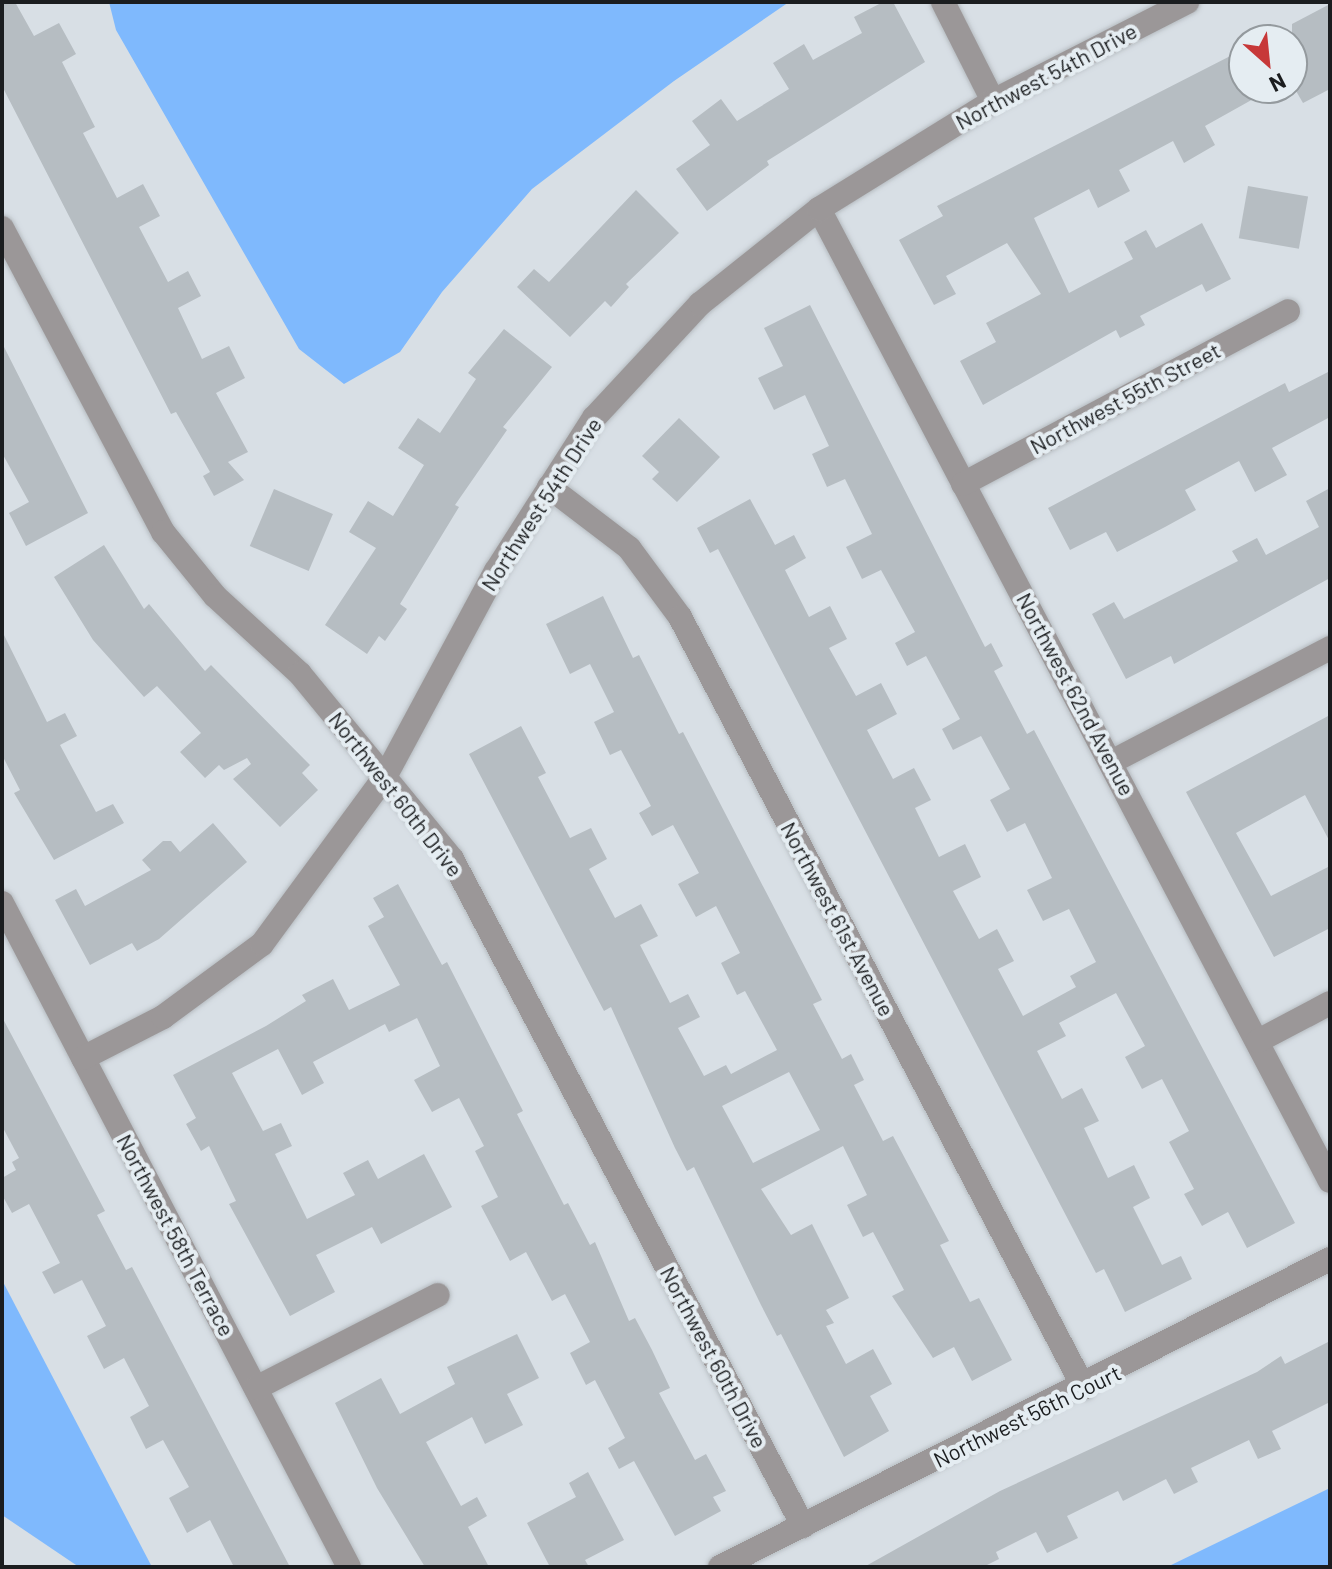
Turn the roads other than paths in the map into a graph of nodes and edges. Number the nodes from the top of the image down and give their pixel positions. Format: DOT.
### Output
graph roads {
  1 [pos="943,2"];
  2 [pos="1183,3"];
  3 [pos="993,101"];
  4 [pos="819,209"];
  5 [pos="2,228"];
  6 [pos="1288,311"];
  7 [pos="963,484"];
  8 [pos="549,487"];
  9 [pos="1330,648"];
  10 [pos="1113,761"];
  11 [pos="386,775"];
  12 [pos="2,903"];
  13 [pos="1330,1003"];
  14 [pos="1258,1041"];
  15 [pos="83,1058"];
  16 [pos="1330,1181"];
  17 [pos="1330,1259"];
  18 [pos="438,1295"];
  19 [pos="256,1388"];
  20 [pos="1084,1388"];
  21 [pos="803,1526"];
  22 [pos="349,1567"];
  23 [pos="720,1567"];
  1 -- 3 [label="street"];
  2 -- 3 [label="street, Northwest 54th Drive"];
  3 -- 4 [label="street, Northwest 54th Drive"];
  4 -- 7 [label="street, Northwest 62nd Avenue"];
  4 -- 8 [label="street, Northwest 54th Drive"];
  5 -- 11 [label="street, Northwest 60th Drive"];
  6 -- 7 [label="street, Northwest 55th Street"];
  7 -- 10 [label="street, Northwest 62nd Avenue"];
  8 -- 11 [label="street, Northwest 54th Drive"];
  8 -- 20 [label="street, Northwest 61st Avenue"];
  9 -- 10 [label="street"];
  10 -- 14 [label="street, Northwest 62nd Avenue"];
  11 -- 15 [label="street, Northwest 54th Drive"];
  11 -- 21 [label="street, Northwest 60th Drive"];
  12 -- 15 [label="street, Northwest 58th Terrace"];
  13 -- 14 [label="street"];
  14 -- 16 [label="street, Northwest 62nd Avenue"];
  15 -- 19 [label="street, Northwest 58th Terrace"];
  17 -- 20 [label="street, Northwest 56th Court"];
  18 -- 19 [label="street"];
  19 -- 22 [label="street, Northwest 58th Terrace"];
  20 -- 21 [label="street, Northwest 56th Court"];
  21 -- 23 [label="street, Northwest 56th Court"];
}
